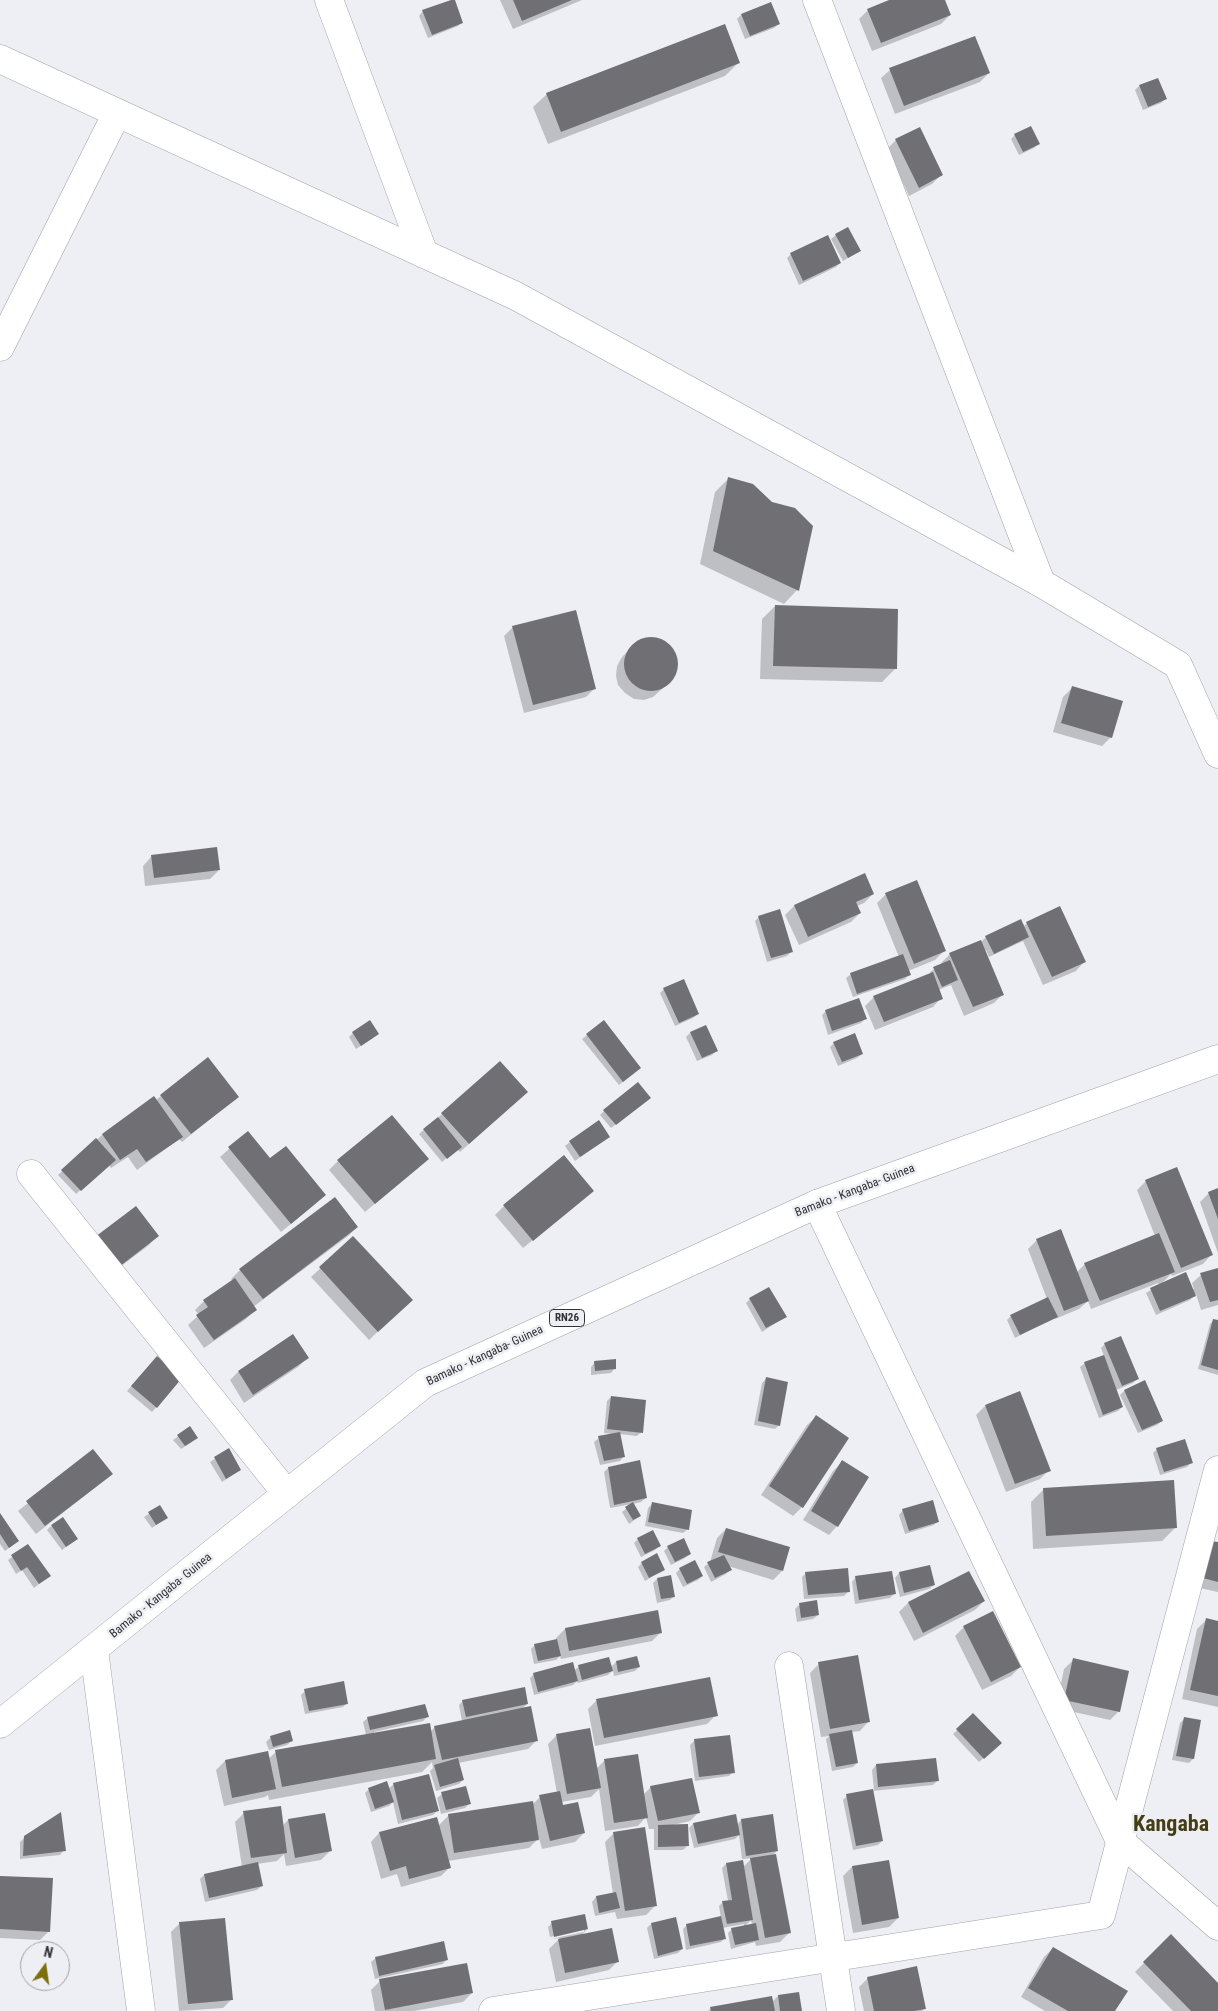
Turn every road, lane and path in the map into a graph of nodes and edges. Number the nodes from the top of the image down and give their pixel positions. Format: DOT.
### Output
graph roads {
  1 [pos="329,0"];
  2 [pos="817,0"];
  3 [pos="0,59"];
  4 [pos="117,113"];
  5 [pos="424,254"];
  6 [pos="0,347"];
  7 [pos="1041,583"];
  8 [pos="1218,754"];
  9 [pos="1218,1059"];
  10 [pos="31,1174"];
  11 [pos="817,1204"];
  12 [pos="1218,1470"];
  13 [pos="287,1494"];
  14 [pos="94,1650"];
  15 [pos="789,1666"];
  16 [pos="0,1724"];
  17 [pos="1120,1840"];
  18 [pos="1218,1926"];
  19 [pos="832,1957"];
  20 [pos="141,2011"];
  21 [pos="493,2011"];
  22 [pos="841,2011"];
  1 -- 5 [label="street"];
  2 -- 7 [label="street"];
  3 -- 4 [label="street"];
  4 -- 5 [label="street"];
  4 -- 6 [label="street"];
  5 -- 7 [label="street"];
  7 -- 8 [label="street"];
  9 -- 11 [label="street, Bamako - Kangaba- Guinea / RN26"];
  10 -- 13 [label="street"];
  11 -- 13 [label="street, Bamako - Kangaba- Guinea / RN26"];
  11 -- 17 [label="street"];
  12 -- 17 [label="street"];
  13 -- 14 [label="street, Bamako - Kangaba- Guinea / RN26"];
  14 -- 16 [label="street, Bamako - Kangaba- Guinea / RN26"];
  14 -- 20 [label="street"];
  15 -- 19 [label="street"];
  17 -- 18 [label="street"];
  17 -- 19 [label="street"];
  19 -- 21 [label="street"];
  19 -- 22 [label="street"];
}
